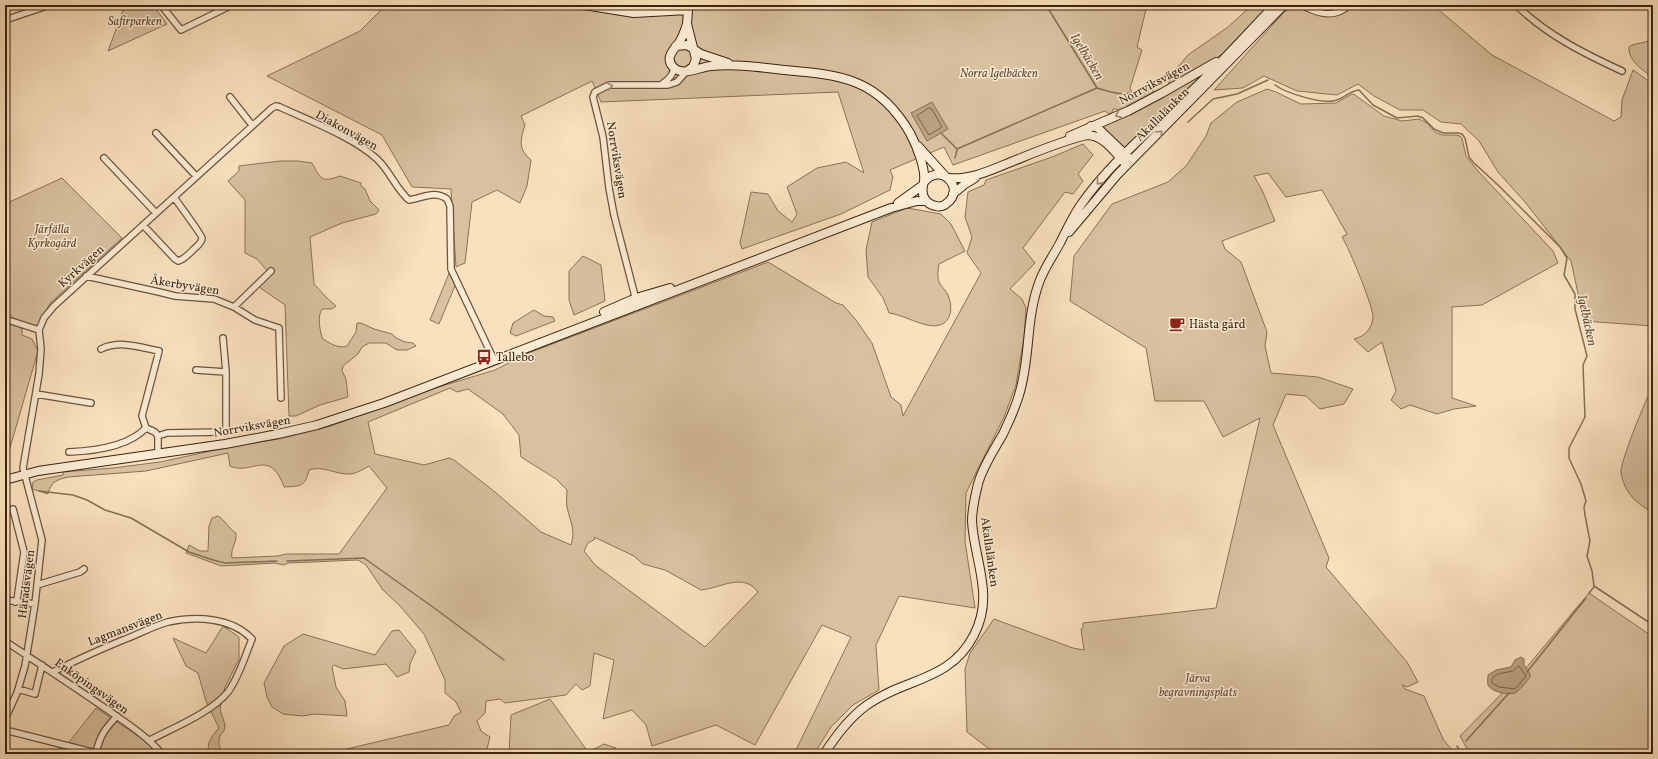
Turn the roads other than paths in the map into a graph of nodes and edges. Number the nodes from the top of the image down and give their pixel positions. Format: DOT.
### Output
graph roads {
  1 [pos="50,5"];
  2 [pos="161,5"];
  3 [pos="232,5"];
  4 [pos="584,5"];
  5 [pos="1275,5"];
  6 [pos="1284,5"];
  7 [pos="1302,5"];
  8 [pos="1350,5"];
  9 [pos="1516,5"];
  10 [pos="43,6"];
  11 [pos="5,20"];
  12 [pos="687,24"];
  13 [pos="675,47"];
  14 [pos="694,50"];
  15 [pos="1226,57"];
  16 [pos="733,64"];
  17 [pos="674,68"];
  18 [pos="686,72"];
  19 [pos="1622,72"];
  20 [pos="661,84"];
  21 [pos="230,97"];
  22 [pos="252,125"];
  23 [pos="1091,126"];
  24 [pos="156,133"];
  25 [pos="915,142"];
  26 [pos="1053,145"];
  27 [pos="104,158"];
  28 [pos="1127,160"];
  29 [pos="981,174"];
  30 [pos="196,176"];
  31 [pos="947,177"];
  32 [pos="923,183"];
  33 [pos="953,194"];
  34 [pos="174,197"];
  35 [pos="926,201"];
  36 [pos="891,208"];
  37 [pos="156,213"];
  38 [pos="143,225"];
  39 [pos="730,270"];
  40 [pos="271,271"];
  41 [pos="86,276"];
  42 [pos="681,289"];
  43 [pos="636,301"];
  44 [pos="234,306"];
  45 [pos="602,318"];
  46 [pos="11,321"];
  47 [pos="40,330"];
  48 [pos="224,338"];
  49 [pos="545,340"];
  50 [pos="101,349"];
  51 [pos="494,360"];
  52 [pos="196,370"];
  53 [pos="226,372"];
  54 [pos="36,394"];
  55 [pos="281,398"];
  56 [pos="91,402"];
  57 [pos="146,428"];
  58 [pos="158,436"];
  59 [pos="70,452"];
  60 [pos="158,453"];
  61 [pos="24,474"];
  62 [pos="5,480"];
  63 [pos="13,509"];
  64 [pos="84,569"];
  65 [pos="37,585"];
  66 [pos="5,600"];
  67 [pos="15,602"];
  68 [pos="35,604"];
  69 [pos="5,641"];
  70 [pos="27,656"];
  71 [pos="42,665"];
  72 [pos="53,672"];
  73 [pos="18,689"];
  74 [pos="117,716"];
  75 [pos="5,719"];
  76 [pos="5,730"];
  77 [pos="150,740"];
  78 [pos="98,753"];
  79 [pos="162,754"];
  80 [pos="824,754"];
  1 -- 10 [label="street"];
  2 -- 3 [label="street"];
  4 -- 12 [label="street, Norrviksvägen"];
  5 -- 15 [label="street, Akallalänken"];
  28 -- 6 [label="street, Akallalänken, one-way"];
  7 -- 8 [label="street"];
  9 -- 19 [label="street"];
  10 -- 11 [label="street"];
  12 -- 13 [label="street, Norrviksvägen"];
  12 -- 14 [label="street, Norrviksvägen"];
  13 -- 14 [label="street, Norrviksvägen"];
  13 -- 17 [label="street, Norrviksvägen"];
  14 -- 16 [label="street, Norrviksvägen"];
  14 -- 18 [label="street, Norrviksvägen"];
  15 -- 23 [label="street, Norrviksvägen, one-way"];
  15 -- 28 [label="street, Akallalänken"];
  16 -- 18 [label="street, Norrviksvägen"];
  16 -- 25 [label="street, Norrviksvägen"];
  17 -- 18 [label="street"];
  17 -- 20 [label="street"];
  18 -- 20 [label="street, Norrviksvägen"];
  43 -- 20 [label="street, Norrviksvägen, one-way"];
  21 -- 22 [label="street"];
  22 -- 30 [label="street, Kyrkvägen"];
  22 -- 51 [label="street, Diakonvägen"];
  23 -- 26 [label="street, Norrviksvägen"];
  23 -- 28 [label="street"];
  24 -- 30 [label="street"];
  25 -- 31 [label="street, Norrviksvägen"];
  25 -- 32 [label="street, Norrviksvägen"];
  26 -- 28 [label="street, Norrviksvägen"];
  26 -- 29 [label="street, Norrviksvägen"];
  27 -- 37 [label="street"];
  28 -- 80 [label="street, Akallalänken"];
  29 -- 31 [label="street, Norrviksvägen"];
  29 -- 33 [label="street, Norrviksvägen"];
  30 -- 34 [label="street, Kyrkvägen"];
  31 -- 32 [label="street"];
  31 -- 33 [label="street"];
  32 -- 35 [label="street"];
  32 -- 36 [label="street, Norrviksvägen"];
  33 -- 35 [label="street"];
  34 -- 37 [label="street, Kyrkvägen"];
  34 -- 38 [label="street"];
  35 -- 36 [label="street, Norrviksvägen"];
  36 -- 39 [label="street, Norrviksvägen"];
  37 -- 38 [label="street, Kyrkvägen"];
  38 -- 41 [label="street, Kyrkvägen"];
  39 -- 42 [label="street, Norrviksvägen"];
  39 -- 43 [label="street, Norrviksvägen"];
  40 -- 44 [label="street"];
  41 -- 44 [label="street, Åkerbyvägen"];
  41 -- 47 [label="street, Kyrkvägen"];
  42 -- 43 [label="street, Norrviksvägen"];
  42 -- 45 [label="street, Norrviksvägen"];
  43 -- 45 [label="street, Norrviksvägen"];
  43 -- 49 [label="street, Norrviksvägen"];
  44 -- 55 [label="street, Åkerbyvägen"];
  45 -- 49 [label="street, Norrviksvägen"];
  46 -- 47 [label="street"];
  47 -- 54 [label="street, Kyrkvägen"];
  48 -- 53 [label="street"];
  49 -- 51 [label="street, Norrviksvägen"];
  50 -- 57 [label="street"];
  51 -- 60 [label="street, Norrviksvägen"];
  52 -- 53 [label="street"];
  53 -- 58 [label="street"];
  54 -- 56 [label="street"];
  54 -- 61 [label="street, Kyrkvägen"];
  57 -- 58 [label="street"];
  57 -- 59 [label="street"];
  58 -- 60 [label="street"];
  60 -- 61 [label="street, Norrviksvägen"];
  61 -- 62 [label="street, Norrviksvägen"];
  61 -- 65 [label="street, Häradsvägen"];
  63 -- 67 [label="street"];
  64 -- 65 [label="street"];
  65 -- 68 [label="street, Häradsvägen"];
  66 -- 67 [label="street"];
  67 -- 68 [label="street"];
  68 -- 70 [label="street, Häradsvägen"];
  69 -- 70 [label="street, Enköpingsvägen"];
  70 -- 71 [label="street, Enköpingsvägen"];
  70 -- 73 [label="street, Häradsvägen"];
  71 -- 72 [label="street, Enköpingsvägen"];
  71 -- 73 [label="street"];
  72 -- 74 [label="street, Enköpingsvägen"];
  72 -- 77 [label="street, Lagmansvägen"];
  73 -- 75 [label="street, Häradsvägen"];
  74 -- 77 [label="street, Enköpingsvägen"];
  74 -- 78 [label="street"];
  76 -- 78 [label="street"];
  77 -- 79 [label="street, Enköpingsvägen"];
}
